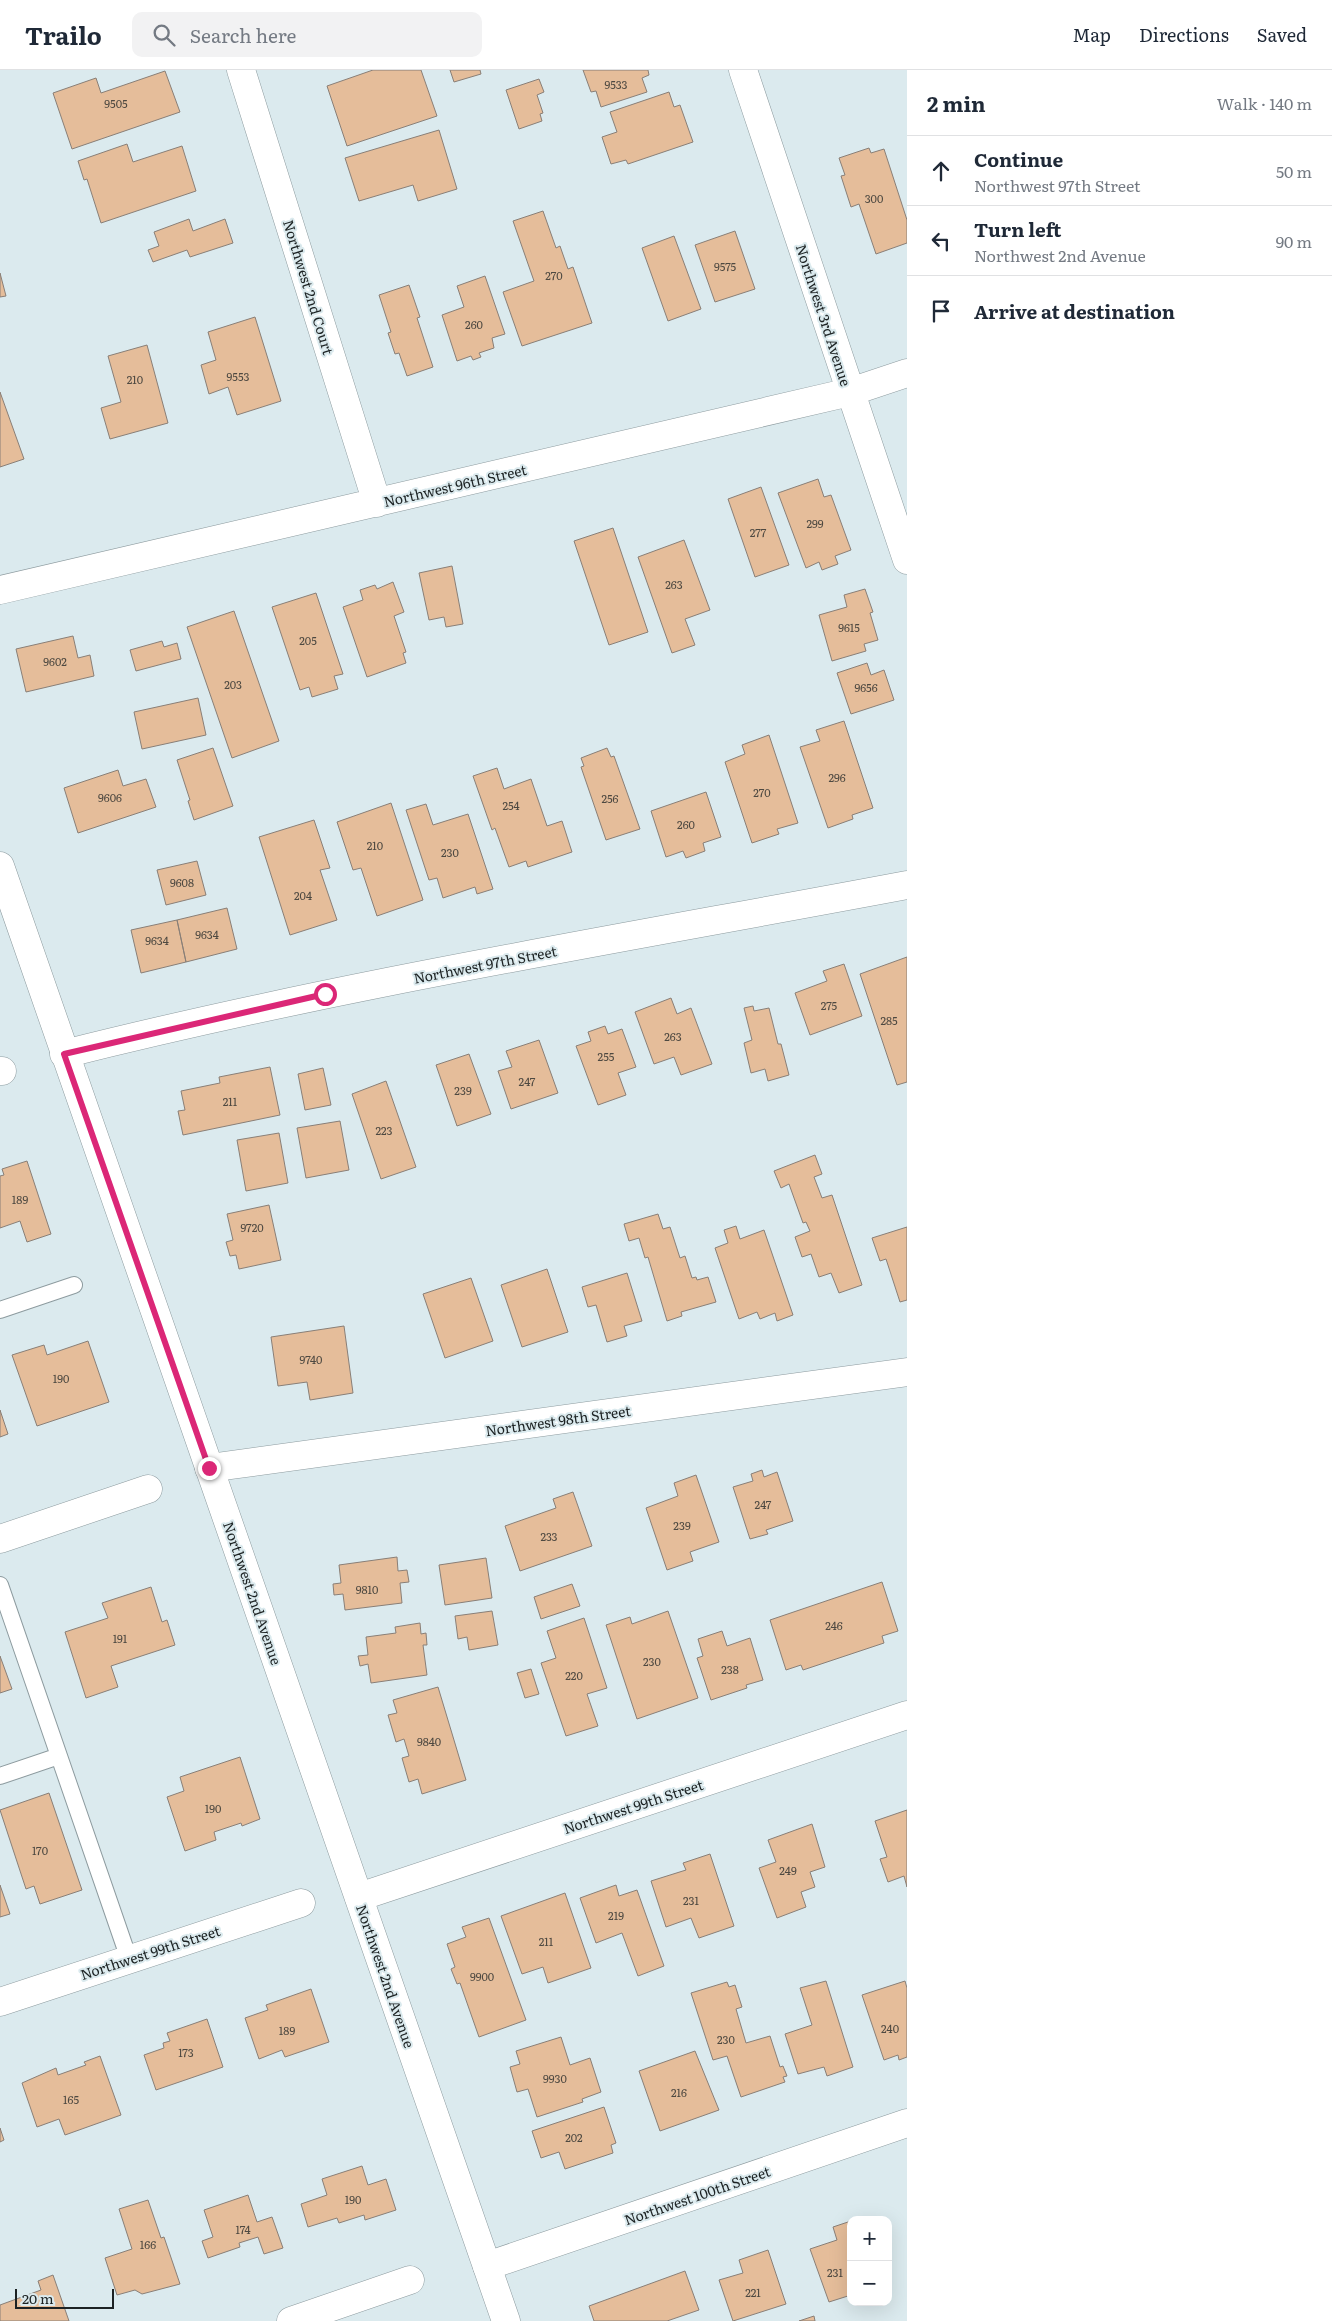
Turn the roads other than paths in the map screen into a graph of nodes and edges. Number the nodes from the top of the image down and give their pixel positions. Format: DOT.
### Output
graph roads {
  1 [pos="241,70"];
  2 [pos="743,70"];
  3 [pos="907,373"];
  4 [pos="850,392"];
  5 [pos="377,503"];
  6 [pos="907,560"];
  7 [pos="0,590"];
  8 [pos="0,866"];
  9 [pos="907,885"];
  10 [pos="64,1054"];
  11 [pos="74,1285"];
  12 [pos="0,1310"];
  13 [pos="907,1372"];
  14 [pos="209,1468"];
  15 [pos="148,1489"];
  16 [pos="0,1539"];
  17 [pos="0,1585"];
  18 [pos="907,1715"];
  19 [pos="58,1756"];
  20 [pos="0,1776"];
  21 [pos="358,1897"];
  22 [pos="301,1903"];
  23 [pos="129,1959"];
  24 [pos="0,2002"];
  25 [pos="907,2124"];
  26 [pos="486,2266"];
  27 [pos="410,2280"];
  28 [pos="291,2321"];
  29 [pos="506,2321"];
  1 -- 5 [label="street, Northwest 2nd Court"];
  2 -- 4 [label="street, Northwest 3rd Avenue"];
  3 -- 4 [label="street, Northwest 96th Street"];
  4 -- 5 [label="street, Northwest 96th Street"];
  4 -- 6 [label="street, Northwest 3rd Avenue"];
  5 -- 7 [label="street, Northwest 96th Street"];
  8 -- 10 [label="street, Northwest 2nd Avenue"];
  9 -- 10 [label="street, Northwest 97th Street"];
  10 -- 14 [label="street, Northwest 2nd Avenue"];
  11 -- 12 [label="lane"];
  13 -- 14 [label="street, Northwest 98th Street"];
  14 -- 21 [label="street, Northwest 2nd Avenue"];
  15 -- 16 [label="street"];
  17 -- 19 [label="lane"];
  18 -- 21 [label="street, Northwest 99th Street"];
  19 -- 20 [label="lane"];
  19 -- 23 [label="lane"];
  21 -- 26 [label="street, Northwest 2nd Avenue"];
  22 -- 23 [label="street, Northwest 99th Street"];
  23 -- 24 [label="street, Northwest 99th Street"];
  25 -- 26 [label="street, Northwest 100th Street"];
  26 -- 29 [label="street, Northwest 2nd Avenue"];
  27 -- 28 [label="street"];
}
